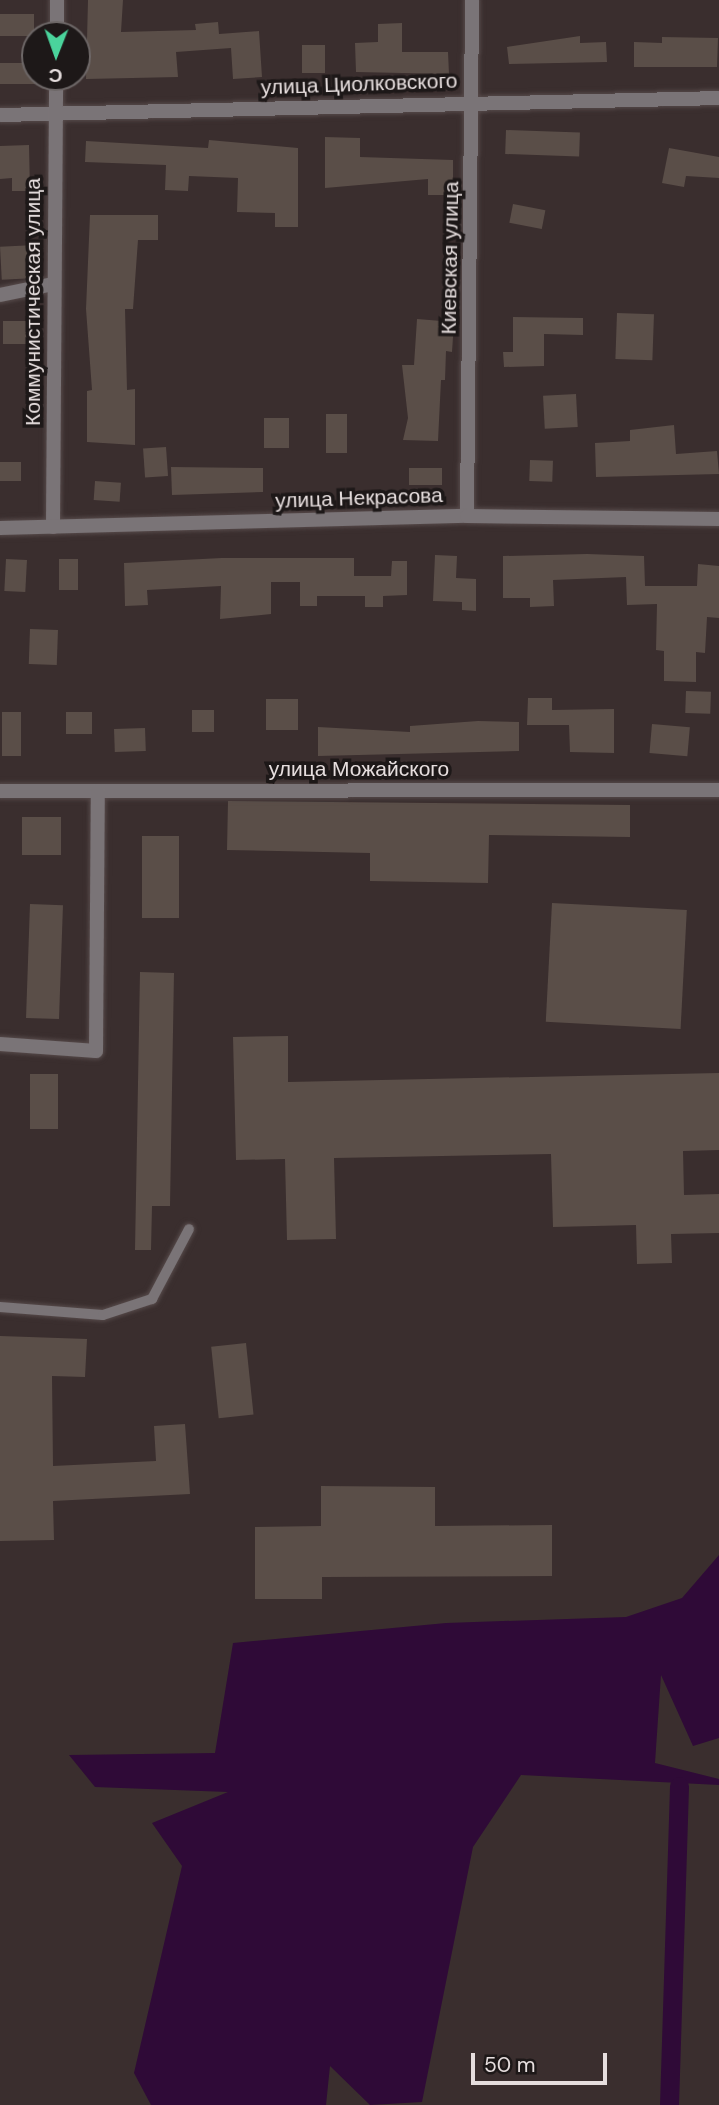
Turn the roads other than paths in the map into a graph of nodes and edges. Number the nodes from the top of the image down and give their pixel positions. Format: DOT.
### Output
graph roads {
  1 [pos="57,0"];
  2 [pos="472,0"];
  3 [pos="57,21"];
  4 [pos="56,91"];
  5 [pos="719,98"];
  6 [pos="474,102"];
  7 [pos="56,113"];
  8 [pos="0,115"];
  9 [pos="53,285"];
  10 [pos="0,295"];
  11 [pos="467,516"];
  12 [pos="719,519"];
  13 [pos="53,527"];
  14 [pos="0,528"];
  15 [pos="98,790"];
  16 [pos="719,790"];
  17 [pos="0,791"];
  18 [pos="0,1044"];
  19 [pos="189,1229"];
  20 [pos="0,1307"];
  1 -- 3 [label="street"];
  2 -- 6 [label="street, Киевская улица"];
  4 -- 7 [label="street, Коммунистическая улица"];
  5 -- 6 [label="street, улица Циолковского"];
  6 -- 7 [label="street, улица Циолковского"];
  6 -- 11 [label="street, Киевская улица"];
  7 -- 8 [label="street, улица Циолковского"];
  7 -- 9 [label="street, Коммунистическая улица"];
  9 -- 10 [label="street"];
  9 -- 13 [label="street, Коммунистическая улица"];
  11 -- 12 [label="street, улица Некрасова"];
  11 -- 13 [label="street, улица Некрасова"];
  13 -- 14 [label="street, улица Некрасова"];
  15 -- 16 [label="street, улица Можайского"];
  15 -- 17 [label="street, улица Можайского"];
  15 -- 18 [label="street"];
  19 -- 20 [label="lane"];
}
